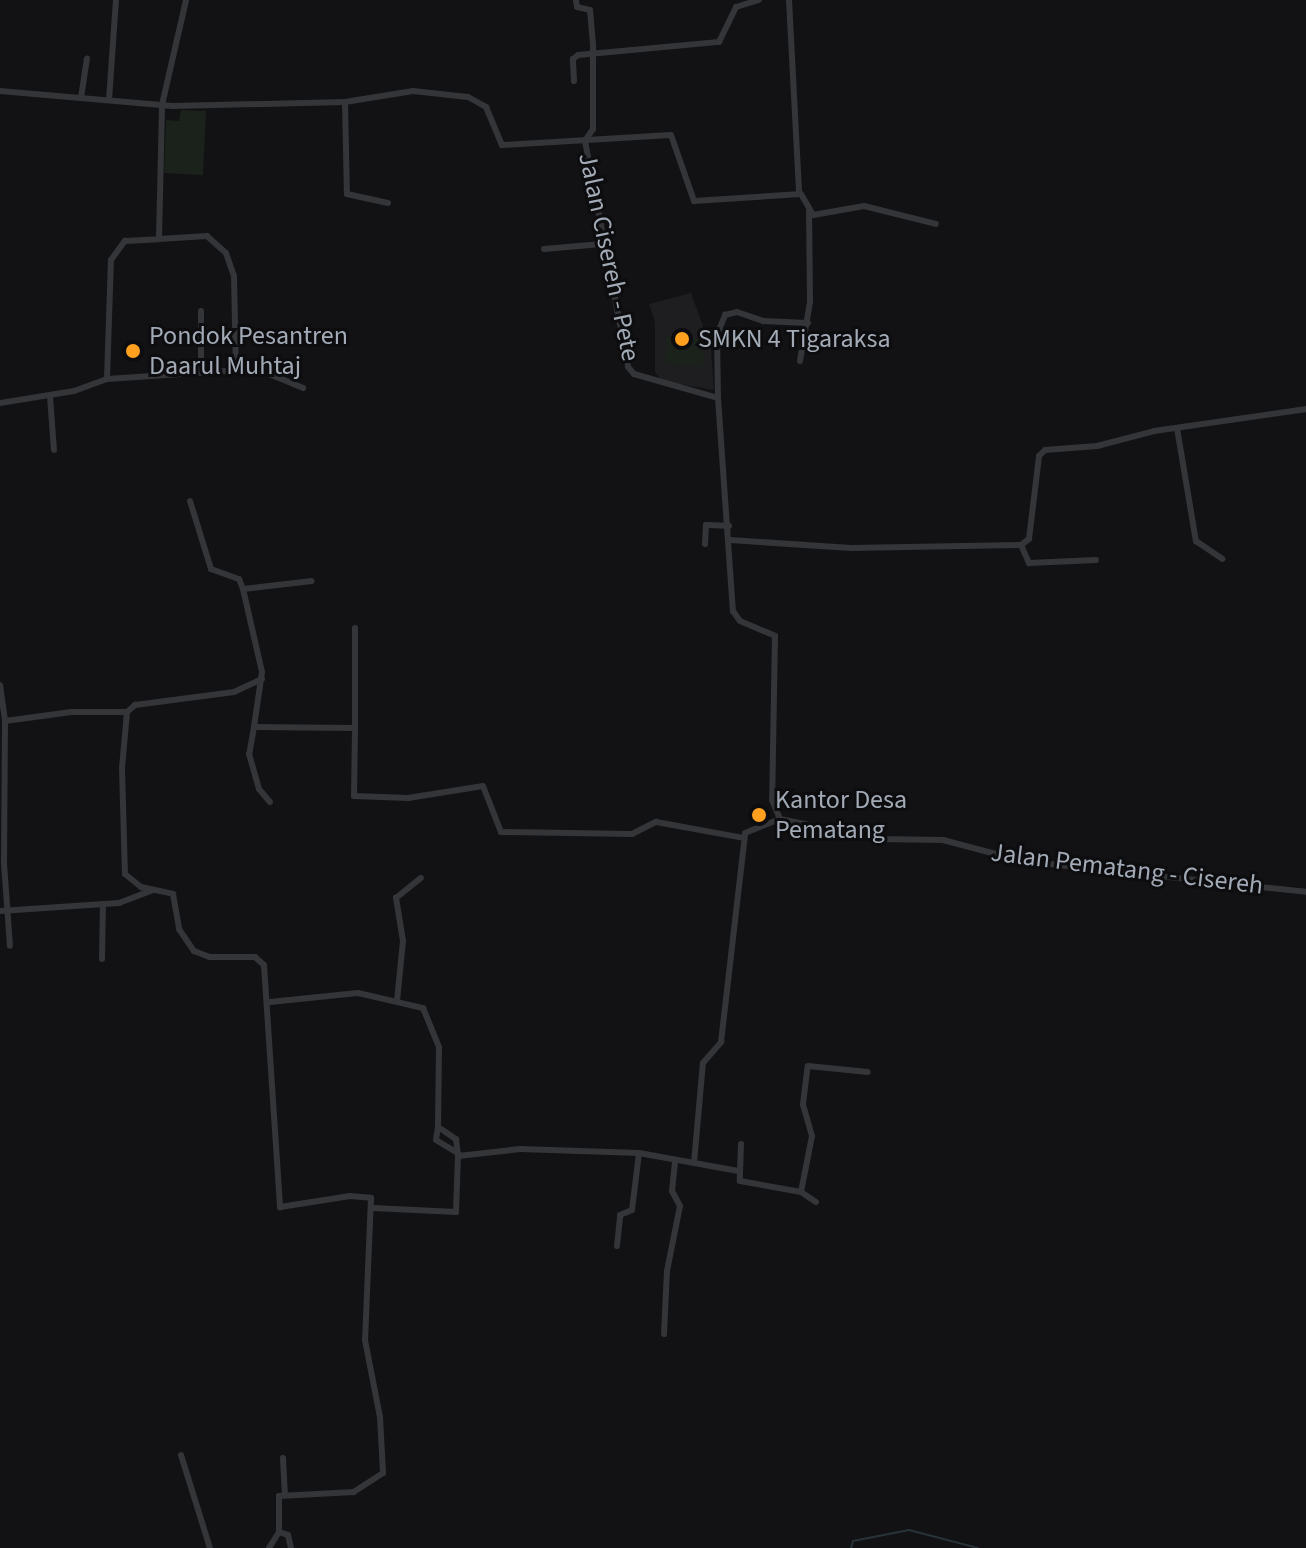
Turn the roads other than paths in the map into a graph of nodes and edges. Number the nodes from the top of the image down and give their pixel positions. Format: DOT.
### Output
graph roads {
  1 [pos="116,0"];
  2 [pos="186,0"];
  3 [pos="576,0"];
  4 [pos="759,0"];
  5 [pos="789,0"];
  6 [pos="594,55"];
  7 [pos="87,58"];
  8 [pos="574,81"];
  9 [pos="0,91"];
  10 [pos="81,98"];
  11 [pos="109,100"];
  12 [pos="345,102"];
  13 [pos="162,105"];
  14 [pos="585,141"];
  15 [pos="799,194"];
  16 [pos="388,203"];
  17 [pos="809,211"];
  18 [pos="936,224"];
  19 [pos="159,239"];
  20 [pos="602,244"];
  21 [pos="544,249"];
  22 [pos="201,311"];
  23 [pos="808,323"];
  24 [pos="800,361"];
  25 [pos="236,368"];
  26 [pos="201,372"];
  27 [pos="107,379"];
  28 [pos="303,388"];
  29 [pos="50,396"];
  30 [pos="718,398"];
  31 [pos="0,403"];
  32 [pos="1306,409"];
  33 [pos="1177,428"];
  34 [pos="54,450"];
  35 [pos="190,501"];
  36 [pos="729,526"];
  37 [pos="730,540"];
  38 [pos="705,544"];
  39 [pos="1021,545"];
  40 [pos="1223,559"];
  41 [pos="1096,560"];
  42 [pos="312,581"];
  43 [pos="243,589"];
  44 [pos="355,628"];
  45 [pos="262,679"];
  46 [pos="0,685"];
  47 [pos="127,712"];
  48 [pos="5,721"];
  49 [pos="254,727"];
  50 [pos="355,728"];
  51 [pos="270,802"];
  52 [pos="780,819"];
  53 [pos="744,838"];
  54 [pos="421,878"];
  55 [pos="153,890"];
  56 [pos="1306,892"];
  57 [pos="103,904"];
  58 [pos="4,910"];
  59 [pos="10,946"];
  60 [pos="102,959"];
  61 [pos="397,1001"];
  62 [pos="270,1002"];
  63 [pos="868,1072"];
  64 [pos="438,1127"];
  65 [pos="741,1144"];
  66 [pos="639,1153"];
  67 [pos="458,1154"];
  68 [pos="675,1160"];
  69 [pos="694,1163"];
  70 [pos="738,1171"];
  71 [pos="801,1192"];
  72 [pos="816,1202"];
  73 [pos="373,1208"];
  74 [pos="617,1246"];
  75 [pos="664,1334"];
  76 [pos="181,1455"];
  77 [pos="283,1458"];
  78 [pos="285,1495"];
  79 [pos="279,1532"];
  80 [pos="210,1548"];
  81 [pos="269,1548"];
  82 [pos="291,1548"];
  1 -- 11 [label="street"];
  2 -- 13 [label="street"];
  3 -- 6 [label="street"];
  4 -- 6 [label="street"];
  5 -- 15 [label="street"];
  6 -- 8 [label="street"];
  6 -- 14 [label="street"];
  7 -- 10 [label="street"];
  9 -- 10 [label="street, Jalan Cisereh - Pete"];
  10 -- 11 [label="street, Jalan Cisereh - Pete"];
  11 -- 13 [label="street, Jalan Cisereh - Pete"];
  12 -- 13 [label="street, Jalan Cisereh - Pete"];
  12 -- 14 [label="street, Jalan Cisereh - Pete"];
  12 -- 16 [label="street"];
  13 -- 19 [label="street"];
  14 -- 15 [label="street"];
  14 -- 20 [label="street, Jalan Cisereh - Pete"];
  15 -- 17 [label="street"];
  17 -- 18 [label="street"];
  17 -- 23 [label="street"];
  19 -- 25 [label="street"];
  19 -- 27 [label="street"];
  20 -- 21 [label="street"];
  20 -- 30 [label="street, Jalan Cisereh - Pete"];
  22 -- 26 [label="street"];
  23 -- 24 [label="street"];
  23 -- 30 [label="street"];
  25 -- 26 [label="street"];
  25 -- 28 [label="street"];
  26 -- 27 [label="street"];
  27 -- 29 [label="street"];
  29 -- 31 [label="street"];
  29 -- 34 [label="street"];
  30 -- 36 [label="street"];
  32 -- 33 [label="street"];
  33 -- 39 [label="street"];
  33 -- 40 [label="street"];
  35 -- 43 [label="street"];
  36 -- 37 [label="street"];
  36 -- 38 [label="street"];
  37 -- 39 [label="street"];
  37 -- 52 [label="street"];
  39 -- 41 [label="street"];
  42 -- 43 [label="street"];
  43 -- 45 [label="street"];
  44 -- 50 [label="street"];
  45 -- 47 [label="street"];
  45 -- 49 [label="street"];
  46 -- 48 [label="street"];
  47 -- 48 [label="street"];
  47 -- 55 [label="street"];
  48 -- 58 [label="street"];
  49 -- 50 [label="street"];
  49 -- 51 [label="street"];
  50 -- 53 [label="street"];
  52 -- 53 [label="street"];
  52 -- 56 [label="street, Jalan Pematang - Cisereh"];
  53 -- 69 [label="street"];
  54 -- 61 [label="street"];
  55 -- 57 [label="street"];
  55 -- 62 [label="street"];
  57 -- 58 [label="street"];
  57 -- 60 [label="street"];
  58 -- 59 [label="street"];
  61 -- 62 [label="street"];
  61 -- 64 [label="street"];
  62 -- 73 [label="street"];
  63 -- 71 [label="street"];
  64 -- 67 [label="street"];
  64 -- 67 [label="street"];
  65 -- 70 [label="street"];
  66 -- 67 [label="street"];
  66 -- 68 [label="street"];
  66 -- 74 [label="street"];
  67 -- 73 [label="street"];
  68 -- 69 [label="street"];
  68 -- 75 [label="street"];
  69 -- 70 [label="street"];
  70 -- 71 [label="street"];
  71 -- 72 [label="street"];
  73 -- 78 [label="street"];
  76 -- 80 [label="street"];
  77 -- 78 [label="street"];
  78 -- 79 [label="street"];
  79 -- 81 [label="street"];
  79 -- 82 [label="street"];
}
